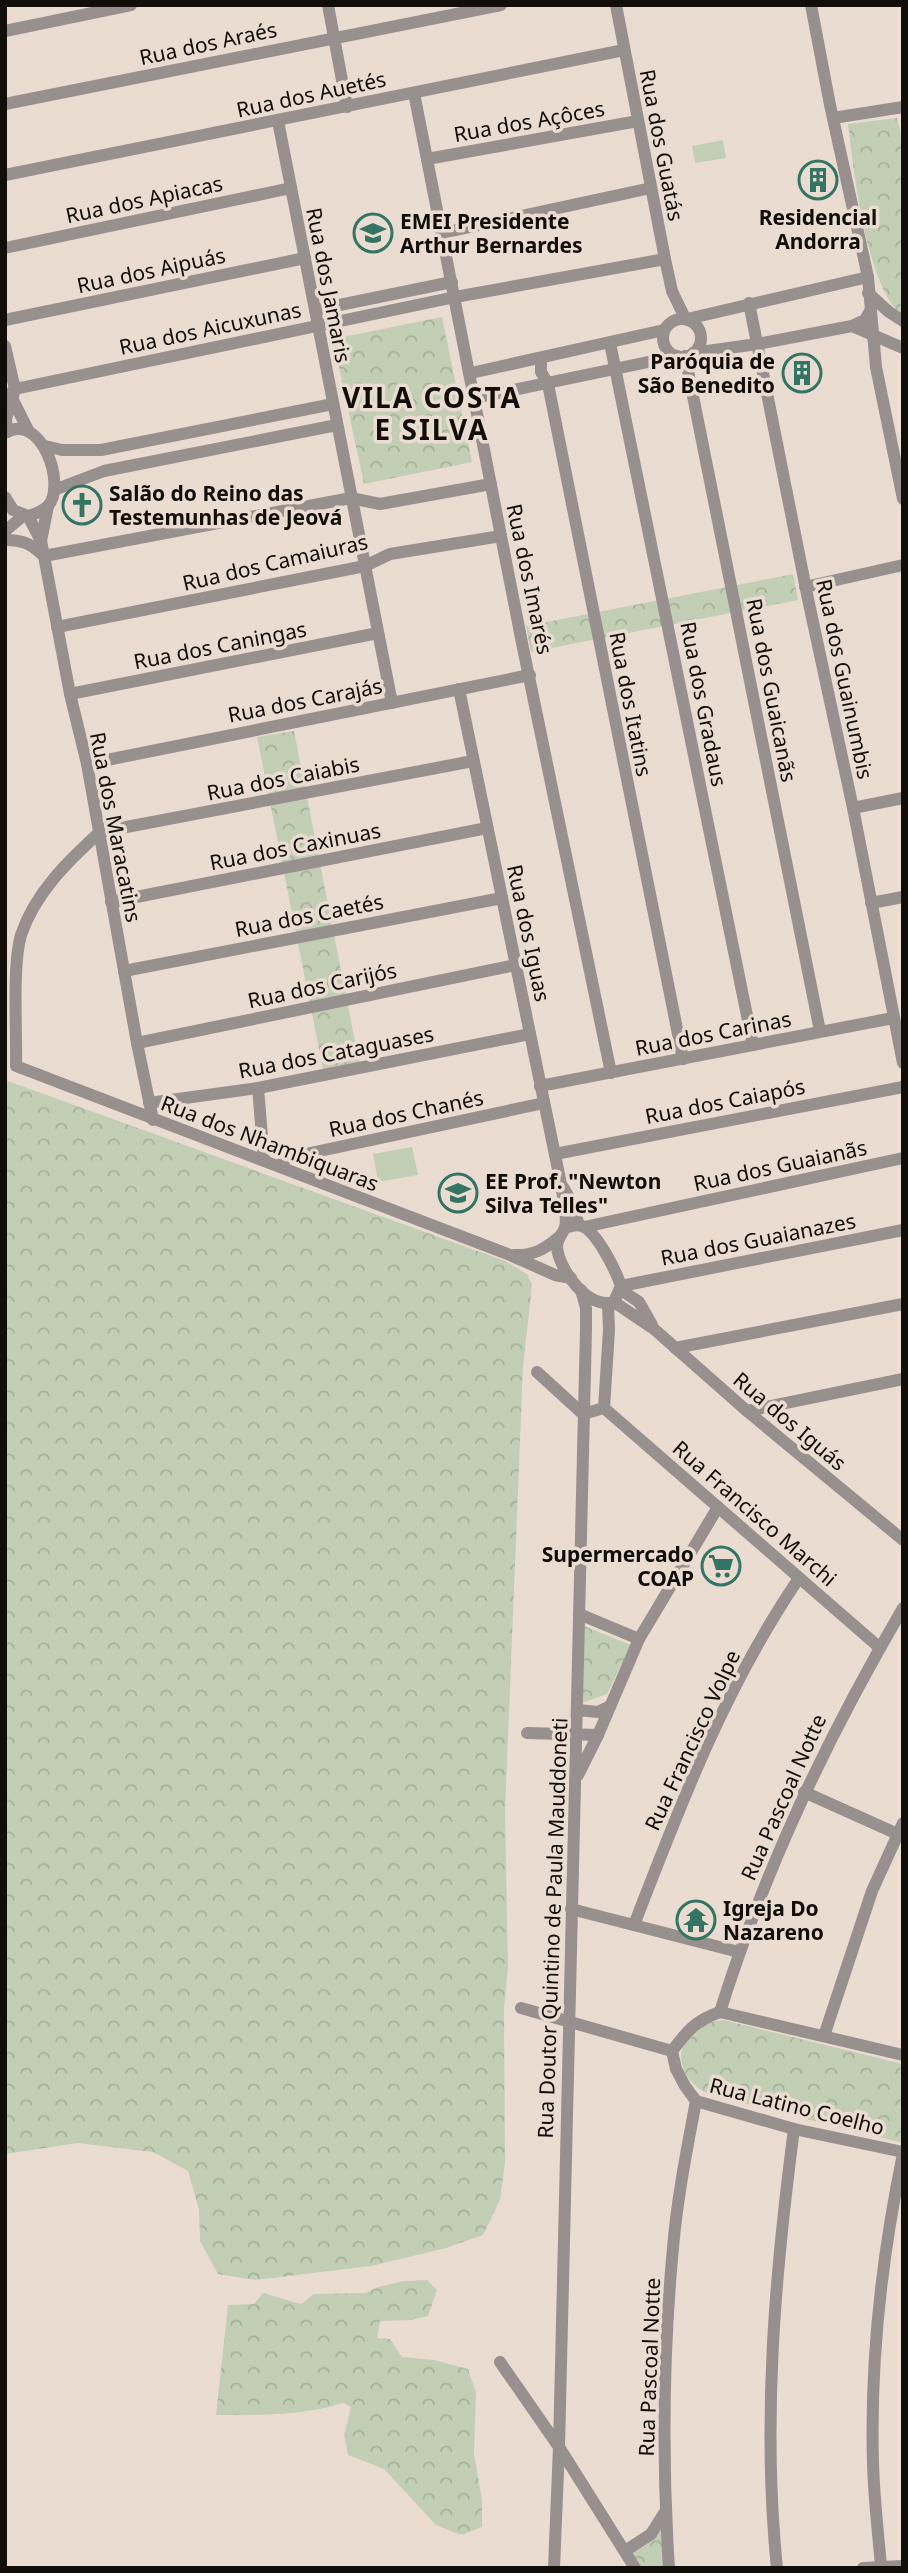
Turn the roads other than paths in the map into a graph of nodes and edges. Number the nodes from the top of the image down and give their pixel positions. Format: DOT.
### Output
graph roads {
  1 [pos="131,5"];
  2 [pos="328,5"];
  3 [pos="501,5"];
  4 [pos="616,5"];
  5 [pos="811,5"];
  6 [pos="5,31"];
  7 [pos="334,37"];
  8 [pos="624,50"];
  9 [pos="414,93"];
  10 [pos="5,104"];
  11 [pos="347,107"];
  12 [pos="903,107"];
  13 [pos="833,118"];
  14 [pos="278,121"];
  15 [pos="638,121"];
  16 [pos="428,159"];
  17 [pos="5,175"];
  18 [pos="291,188"];
  19 [pos="651,188"];
  20 [pos="442,233"];
  21 [pos="5,248"];
  22 [pos="305,258"];
  23 [pos="665,259"];
  24 [pos="862,280"];
  25 [pos="452,282"];
  26 [pos="672,291"];
  27 [pos="871,295"];
  28 [pos="455,298"];
  29 [pos="749,303"];
  30 [pos="871,309"];
  31 [pos="315,310"];
  32 [pos="686,319"];
  33 [pos="5,320"];
  34 [pos="903,321"];
  35 [pos="318,326"];
  36 [pos="667,326"];
  37 [pos="852,326"];
  38 [pos="873,337"];
  39 [pos="610,343"];
  40 [pos="757,344"];
  41 [pos="5,346"];
  42 [pos="899,347"];
  43 [pos="685,355"];
  44 [pos="541,358"];
  45 [pos="876,367"];
  46 [pos="617,370"];
  47 [pos="471,373"];
  48 [pos="548,384"];
  49 [pos="11,396"];
  50 [pos="475,398"];
  51 [pos="333,404"];
  52 [pos="337,425"];
  53 [pos="28,430"];
  54 [pos="6,433"];
  55 [pos="45,446"];
  56 [pos="101,450"];
  57 [pos="104,471"];
  58 [pos="491,484"];
  59 [pos="54,490"];
  60 [pos="5,497"];
  61 [pos="351,498"];
  62 [pos="903,498"];
  63 [pos="48,506"];
  64 [pos="26,516"];
  65 [pos="5,531"];
  66 [pos="501,536"];
  67 [pos="5,540"];
  68 [pos="41,541"];
  69 [pos="44,556"];
  70 [pos="903,565"];
  71 [pos="365,566"];
  72 [pos="805,587"];
  73 [pos="57,627"];
  74 [pos="378,633"];
  75 [pos="530,675"];
  76 [pos="458,689"];
  77 [pos="70,694"];
  78 [pos="392,703"];
  79 [pos="473,761"];
  80 [pos="87,764"];
  81 [pos="903,798"];
  82 [pos="853,808"];
  83 [pos="487,828"];
  84 [pos="100,832"];
  85 [pos="903,897"];
  86 [pos="502,898"];
  87 [pos="111,902"];
  88 [pos="871,903"];
  89 [pos="516,965"];
  90 [pos="124,971"];
  91 [pos="893,1018"];
  92 [pos="820,1031"];
  93 [pos="530,1034"];
  94 [pos="137,1043"];
  95 [pos="752,1045"];
  96 [pos="683,1059"];
  97 [pos="903,1063"];
  98 [pos="611,1073"];
  99 [pos="540,1086"];
  100 [pos="903,1087"];
  101 [pos="258,1088"];
  102 [pos="149,1103"];
  103 [pos="544,1103"];
  104 [pos="153,1120"];
  105 [pos="555,1154"];
  106 [pos="903,1158"];
  107 [pos="264,1160"];
  108 [pos="279,1166"];
  109 [pos="561,1184"];
  110 [pos="582,1226"];
  111 [pos="903,1230"];
  112 [pos="562,1232"];
  113 [pos="510,1255"];
  114 [pos="571,1278"];
  115 [pos="580,1290"];
  116 [pos="616,1296"];
  117 [pos="903,1304"];
  118 [pos="675,1348"];
  119 [pos="537,1372"];
  120 [pos="903,1379"];
  121 [pos="604,1408"];
  122 [pos="747,1411"];
  123 [pos="583,1414"];
  124 [pos="718,1507"];
  125 [pos="903,1540"];
  126 [pos="799,1578"];
  127 [pos="903,1608"];
  128 [pos="579,1614"];
  129 [pos="639,1639"];
  130 [pos="880,1648"];
  131 [pos="610,1706"];
  132 [pos="577,1710"];
  133 [pos="527,1733"];
  134 [pos="576,1734"];
  135 [pos="598,1735"];
  136 [pos="576,1779"];
  137 [pos="804,1792"];
  138 [pos="901,1831"];
  139 [pos="571,1909"];
  140 [pos="634,1925"];
  141 [pos="739,1952"];
  142 [pos="521,2008"];
  143 [pos="720,2012"];
  144 [pos="568,2020"];
  145 [pos="824,2036"];
  146 [pos="672,2051"];
  147 [pos="903,2055"];
  148 [pos="696,2101"];
  149 [pos="794,2129"];
  150 [pos="903,2153"];
  151 [pos="500,2362"];
  152 [pos="559,2447"];
  153 [pos="665,2511"];
  154 [pos="625,2551"];
  155 [pos="881,2566"];
  156 [pos="903,2566"];
  157 [pos="554,2568"];
  158 [pos="635,2568"];
  159 [pos="669,2568"];
  160 [pos="777,2568"];
  161 [pos="863,2568"];
  1 -- 6 [label="street"];
  2 -- 7 [label="street"];
  3 -- 7 [label="street, Rua dos Araés"];
  4 -- 8 [label="street, Rua dos Guatás"];
  5 -- 13 [label="street"];
  7 -- 10 [label="street, Rua dos Araés"];
  7 -- 11 [label="street"];
  8 -- 9 [label="street, Rua dos Auetés"];
  8 -- 15 [label="street, Rua dos Guatás"];
  9 -- 11 [label="street, Rua dos Auetés"];
  9 -- 16 [label="street, Rua dos Imarés"];
  11 -- 14 [label="street, Rua dos Auetés"];
  12 -- 13 [label="street"];
  13 -- 24 [label="street"];
  14 -- 17 [label="street, Rua dos Auetés"];
  14 -- 18 [label="street, Rua dos Jamaris"];
  15 -- 16 [label="street, Rua dos Açôces"];
  15 -- 19 [label="street, Rua dos Guatás"];
  16 -- 20 [label="street, Rua dos Imarés"];
  18 -- 21 [label="street, Rua dos Apiacas"];
  18 -- 22 [label="street, Rua dos Jamaris"];
  19 -- 20 [label="street"];
  19 -- 23 [label="street, Rua dos Guatás"];
  20 -- 25 [label="street, Rua dos Imarés"];
  22 -- 31 [label="street, Rua dos Jamaris"];
  22 -- 33 [label="street, Rua dos Aipuás"];
  23 -- 26 [label="street, Rua dos Guatás"];
  23 -- 28 [label="street, Rua dos Aicuxunas"];
  24 -- 27 [label="street"];
  24 -- 29 [label="street"];
  25 -- 28 [label="street, Rua dos Imarés"];
  25 -- 31 [label="street, Rua dos Aicuxunas"];
  26 -- 32 [label="street, Rua dos Guatás"];
  26 -- 36 [label="street, Rua dos Guatás"];
  27 -- 30 [label="street"];
  27 -- 34 [label="street"];
  28 -- 35 [label="street, Rua dos Aicuxunas"];
  28 -- 47 [label="street, Rua dos Imarés"];
  29 -- 32 [label="street"];
  29 -- 40 [label="street, Rua dos Guainumbis"];
  30 -- 37 [label="street"];
  30 -- 38 [label="street"];
  31 -- 35 [label="street, Rua dos Jamaris"];
  32 -- 36 [label="street"];
  32 -- 43 [label="street"];
  35 -- 49 [label="street, Rua dos Aicuxunas"];
  35 -- 51 [label="street, Rua dos Jamaris"];
  36 -- 39 [label="street"];
  36 -- 43 [label="street"];
  37 -- 38 [label="street"];
  37 -- 40 [label="street"];
  38 -- 42 [label="street"];
  38 -- 45 [label="street"];
  39 -- 44 [label="street"];
  39 -- 46 [label="street, Rua dos Gradaus"];
  40 -- 43 [label="street"];
  40 -- 72 [label="street, Rua dos Guainumbis"];
  41 -- 49 [label="street"];
  42 -- 45 [label="street"];
  43 -- 46 [label="street"];
  43 -- 92 [label="street, Rua dos Guaicanãs"];
  44 -- 47 [label="street"];
  44 -- 48 [label="street, Rua dos Itatins"];
  45 -- 62 [label="street"];
  46 -- 48 [label="street"];
  46 -- 95 [label="street, Rua dos Gradaus"];
  47 -- 50 [label="street, Rua dos Imarés"];
  48 -- 50 [label="street"];
  48 -- 96 [label="street, Rua dos Itatins"];
  49 -- 53 [label="street"];
  49 -- 54 [label="street"];
  50 -- 58 [label="street, Rua dos Imarés"];
  51 -- 52 [label="street, Rua dos Jamaris"];
  51 -- 56 [label="street"];
  52 -- 57 [label="street"];
  52 -- 61 [label="street, Rua dos Jamaris"];
  53 -- 54 [label="street"];
  53 -- 55 [label="street"];
  55 -- 56 [label="street"];
  55 -- 59 [label="street"];
  56 -- 57 [label="street"];
  57 -- 59 [label="street"];
  58 -- 61 [label="street"];
  58 -- 66 [label="street, Rua dos Imarés"];
  59 -- 63 [label="street, Rua dos Maracatins"];
  60 -- 64 [label="street, Rua dos Maracatins"];
  61 -- 69 [label="street"];
  61 -- 71 [label="street, Rua dos Jamaris"];
  63 -- 64 [label="street"];
  63 -- 68 [label="street, Rua dos Maracatins"];
  64 -- 65 [label="street"];
  64 -- 68 [label="street, Rua dos Maracatins"];
  66 -- 71 [label="street, Rua dos Camaiuras"];
  66 -- 75 [label="street, Rua dos Imarés"];
  67 -- 69 [label="street"];
  68 -- 69 [label="street, Rua dos Maracatins"];
  69 -- 73 [label="street, Rua dos Maracatins"];
  70 -- 72 [label="street"];
  71 -- 73 [label="street, Rua dos Camaiuras"];
  71 -- 74 [label="street, Rua dos Jamaris"];
  72 -- 82 [label="street, Rua dos Guainumbis"];
  73 -- 77 [label="street, Rua dos Maracatins"];
  74 -- 77 [label="street, Rua dos Caningas"];
  74 -- 78 [label="street, Rua dos Jamaris"];
  75 -- 76 [label="street, Rua dos Carajás"];
  75 -- 98 [label="street, Rua dos Imarés"];
  76 -- 78 [label="street, Rua dos Carajás"];
  76 -- 79 [label="street, Rua dos Iguas"];
  77 -- 80 [label="street, Rua dos Maracatins"];
  78 -- 80 [label="street, Rua dos Carajás"];
  79 -- 83 [label="street, Rua dos Iguas"];
  79 -- 84 [label="street, Rua dos Caiabis"];
  80 -- 84 [label="street, Rua dos Maracatins"];
  81 -- 82 [label="street"];
  82 -- 88 [label="street, Rua dos Guainumbis"];
  83 -- 86 [label="street, Rua dos Iguas"];
  83 -- 87 [label="street, Rua dos Caxinuas"];
  84 -- 87 [label="street, Rua dos Maracatins"];
  84 -- 104 [label="street, Rua dos Nhambiquaras"];
  85 -- 88 [label="street"];
  86 -- 89 [label="street, Rua dos Iguas"];
  86 -- 90 [label="street, Rua dos Caetés"];
  87 -- 90 [label="street, Rua dos Maracatins"];
  88 -- 91 [label="street, Rua dos Guainumbis"];
  89 -- 93 [label="street, Rua dos Iguas"];
  89 -- 94 [label="street, Rua dos Carijós"];
  90 -- 94 [label="street, Rua dos Maracatins"];
  91 -- 92 [label="street, Rua dos Carinas"];
  91 -- 97 [label="street, Rua dos Guainumbis"];
  92 -- 95 [label="street, Rua dos Carinas"];
  93 -- 99 [label="street, Rua dos Iguas"];
  93 -- 101 [label="street, Rua dos Cataguases"];
  94 -- 102 [label="street, Rua dos Maracatins"];
  95 -- 96 [label="street, Rua dos Carinas"];
  96 -- 98 [label="street, Rua dos Carinas"];
  98 -- 99 [label="street, Rua dos Carinas"];
  99 -- 103 [label="street, Rua dos Iguas"];
  100 -- 105 [label="street, Rua dos Caiapós"];
  101 -- 102 [label="street, Rua dos Cataguases"];
  101 -- 107 [label="street"];
  102 -- 104 [label="street, Rua dos Maracatins"];
  103 -- 105 [label="street, Rua dos Iguas"];
  103 -- 108 [label="street, Rua dos Chanés"];
  104 -- 107 [label="street, Rua dos Nhambiquaras"];
  105 -- 109 [label="street, Rua dos Iguas"];
  106 -- 110 [label="street, Rua dos Guaianãs"];
  107 -- 108 [label="street, Rua dos Nhambiquaras"];
  108 -- 113 [label="street, Rua dos Nhambiquaras"];
  109 -- 110 [label="street, Rua dos Iguas"];
  109 -- 112 [label="street, Rua dos Iguas"];
  110 -- 112 [label="street"];
  110 -- 116 [label="street, Rua dos Iguas"];
  111 -- 116 [label="street, Rua dos Guaianazes"];
  112 -- 113 [label="street, Rua dos Nhambiquaras"];
  112 -- 114 [label="street, Rua dos Iguas"];
  113 -- 114 [label="street, Rua dos Nhambiquaras"];
  114 -- 115 [label="street, Rua dos Iguas"];
  115 -- 116 [label="street, Rua dos Iguas"];
  115 -- 123 [label="street, Rua Doutor Quintino de Paula Mauddoneti"];
  116 -- 118 [label="street, Rua dos Iguás"];
  116 -- 121 [label="street"];
  117 -- 118 [label="street"];
  118 -- 122 [label="street, Rua dos Iguás"];
  119 -- 123 [label="street"];
  120 -- 122 [label="street"];
  121 -- 123 [label="street"];
  121 -- 124 [label="street, Rua Francisco Marchi"];
  122 -- 125 [label="street, Rua dos Iguás"];
  123 -- 128 [label="street, Rua Doutor Quintino de Paula Mauddoneti"];
  124 -- 126 [label="street, Rua Francisco Marchi"];
  124 -- 129 [label="street"];
  126 -- 130 [label="street, Rua Francisco Marchi"];
  126 -- 140 [label="street, Rua Francisco Volpe"];
  127 -- 130 [label="street, Rua Pascoal Notte"];
  128 -- 129 [label="street"];
  128 -- 132 [label="street, Rua Doutor Quintino de Paula Mauddoneti"];
  129 -- 131 [label="street"];
  130 -- 137 [label="street, Rua Pascoal Notte"];
  131 -- 132 [label="street"];
  131 -- 135 [label="street"];
  132 -- 134 [label="street, Rua Doutor Quintino de Paula Mauddoneti"];
  133 -- 134 [label="street"];
  134 -- 135 [label="street"];
  134 -- 136 [label="street, Rua Doutor Quintino de Paula Mauddoneti"];
  135 -- 136 [label="street"];
  136 -- 139 [label="street, Rua Doutor Quintino de Paula Mauddoneti"];
  137 -- 138 [label="street"];
  137 -- 141 [label="street, Rua Pascoal Notte"];
  138 -- 145 [label="street"];
  139 -- 140 [label="street"];
  139 -- 144 [label="street, Rua Doutor Quintino de Paula Mauddoneti"];
  140 -- 141 [label="street"];
  141 -- 143 [label="street, Rua Pascoal Notte"];
  142 -- 144 [label="street"];
  143 -- 145 [label="street"];
  143 -- 146 [label="street"];
  144 -- 146 [label="street"];
  144 -- 152 [label="street, Rua Doutor Quintino de Paula Mauddoneti"];
  145 -- 147 [label="street"];
  146 -- 148 [label="street, Rua Latino Coelho"];
  148 -- 149 [label="street, Rua Latino Coelho"];
  148 -- 153 [label="street, Rua Pascoal Notte"];
  149 -- 150 [label="street, Rua Latino Coelho"];
  149 -- 160 [label="street"];
  150 -- 155 [label="street"];
  151 -- 152 [label="street"];
  152 -- 154 [label="street"];
  152 -- 157 [label="street, Rua Doutor Quintino de Paula Mauddoneti"];
  153 -- 154 [label="street"];
  153 -- 159 [label="street, Rua Pascoal Notte"];
  154 -- 158 [label="street"];
  155 -- 156 [label="street"];
  155 -- 161 [label="street"];
}
